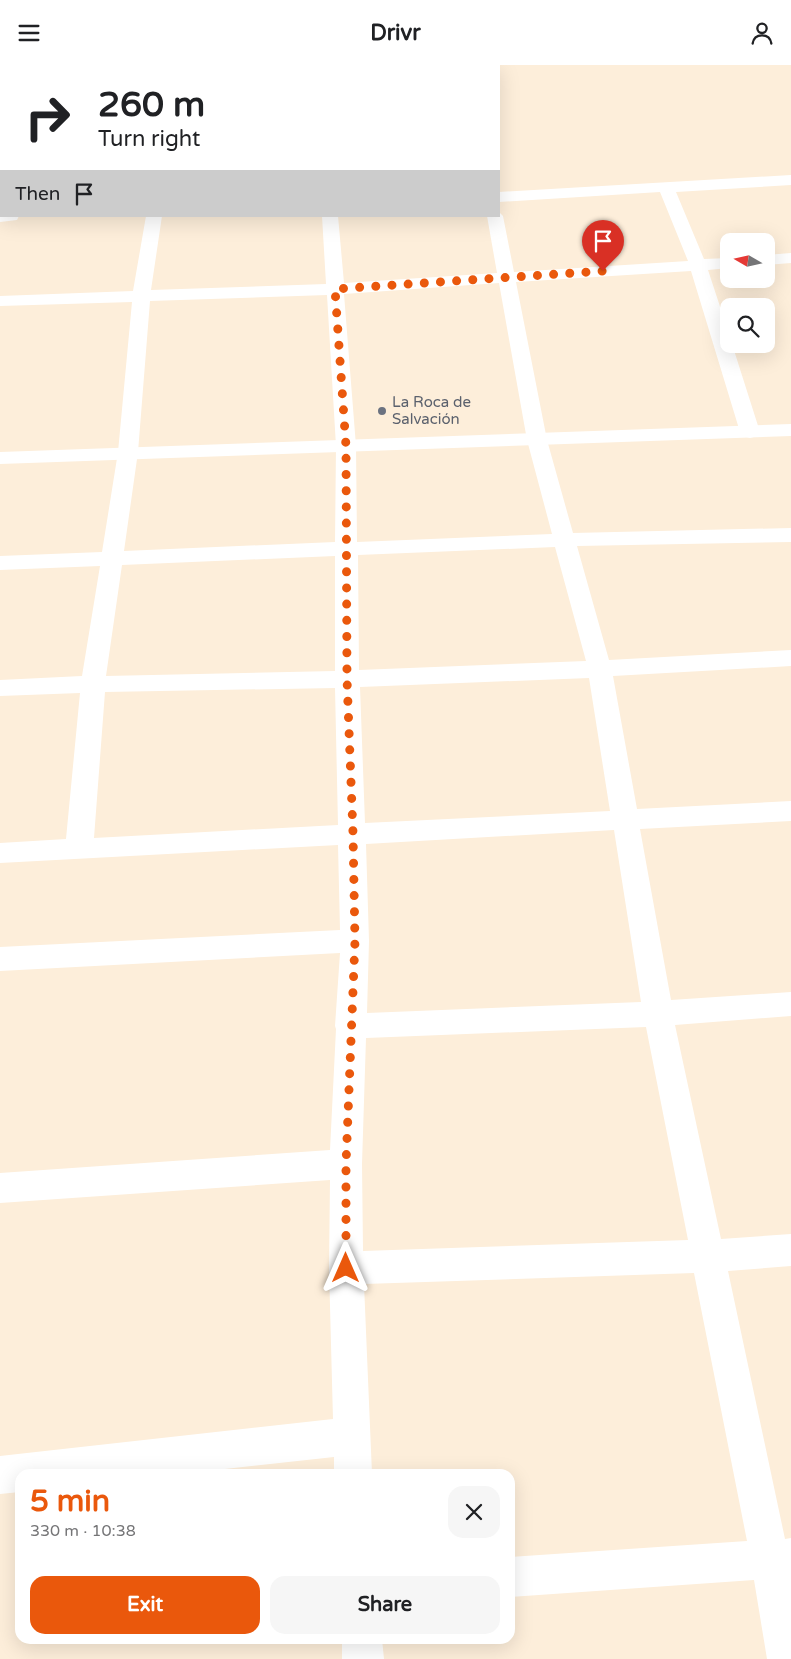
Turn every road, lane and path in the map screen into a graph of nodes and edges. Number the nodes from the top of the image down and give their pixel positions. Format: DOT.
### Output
graph roads {
  1 [pos="791,180"];
  2 [pos="666,187"];
  3 [pos="500,197"];
  4 [pos="154,217"];
  5 [pos="330,217"];
  6 [pos="495,217"];
  7 [pos="791,258"];
  8 [pos="775,259"];
  9 [pos="720,264"];
  10 [pos="698,265"];
  11 [pos="508,276"];
  12 [pos="335,289"];
  13 [pos="141,297"];
  14 [pos="0,301"];
  15 [pos="791,430"];
  16 [pos="750,431"];
  17 [pos="537,440"];
  18 [pos="346,446"];
  19 [pos="128,452"];
  20 [pos="0,458"];
  21 [pos="791,535"];
  22 [pos="565,541"];
  23 [pos="346,549"];
  24 [pos="112,559"];
  25 [pos="0,563"];
  26 [pos="791,658"];
  27 [pos="600,670"];
  28 [pos="347,679"];
  29 [pos="93,683"];
  30 [pos="0,688"];
  31 [pos="791,811"];
  32 [pos="625,821"];
  33 [pos="353,833"];
  34 [pos="79,850"];
  35 [pos="0,853"];
  36 [pos="355,941"];
  37 [pos="0,959"];
  38 [pos="791,1004"];
  39 [pos="658,1014"];
  40 [pos="350,1026"];
  41 [pos="346,1164"];
  42 [pos="0,1188"];
  43 [pos="791,1250"];
  44 [pos="708,1256"];
  45 [pos="346,1268"];
  46 [pos="351,1436"];
  47 [pos="54,1469"];
  48 [pos="353,1469"];
  49 [pos="15,1473"];
  50 [pos="0,1475"];
  51 [pos="780,1558"];
  52 [pos="515,1577"];
  53 [pos="362,1644"];
  54 [pos="362,1659"];
  55 [pos="788,1659"];
  1 -- 2 [label="street"];
  2 -- 3 [label="street"];
  2 -- 10 [label="street"];
  4 -- 13 [label="street"];
  5 -- 12 [label="street"];
  6 -- 11 [label="street"];
  7 -- 8 [label="street"];
  9 -- 10 [label="street"];
  10 -- 11 [label="street"];
  10 -- 16 [label="street"];
  11 -- 12 [label="street"];
  11 -- 17 [label="street"];
  12 -- 13 [label="street"];
  12 -- 18 [label="street"];
  13 -- 14 [label="street"];
  13 -- 19 [label="street"];
  15 -- 16 [label="street"];
  16 -- 17 [label="street"];
  17 -- 18 [label="street"];
  17 -- 22 [label="street"];
  18 -- 19 [label="street"];
  18 -- 23 [label="street"];
  19 -- 20 [label="street"];
  19 -- 24 [label="street"];
  21 -- 22 [label="street"];
  22 -- 23 [label="street"];
  22 -- 27 [label="street"];
  23 -- 24 [label="street"];
  23 -- 28 [label="street"];
  24 -- 25 [label="street"];
  24 -- 29 [label="street"];
  26 -- 27 [label="street"];
  27 -- 28 [label="street"];
  27 -- 32 [label="street"];
  28 -- 29 [label="street"];
  28 -- 33 [label="street"];
  29 -- 30 [label="street"];
  29 -- 34 [label="street"];
  31 -- 32 [label="street"];
  32 -- 33 [label="street"];
  32 -- 39 [label="street"];
  33 -- 34 [label="street"];
  33 -- 36 [label="street"];
  34 -- 35 [label="street"];
  36 -- 37 [label="street"];
  36 -- 40 [label="street"];
  38 -- 39 [label="street"];
  39 -- 40 [label="street"];
  39 -- 44 [label="street"];
  40 -- 41 [label="street"];
  41 -- 42 [label="street"];
  41 -- 45 [label="street"];
  43 -- 44 [label="street"];
  44 -- 45 [label="street"];
  44 -- 51 [label="street"];
  45 -- 46 [label="street"];
  46 -- 47 [label="street"];
  46 -- 48 [label="street"];
  49 -- 50 [label="street"];
  51 -- 52 [label="street"];
  51 -- 55 [label="street"];
  53 -- 54 [label="street"];
}
